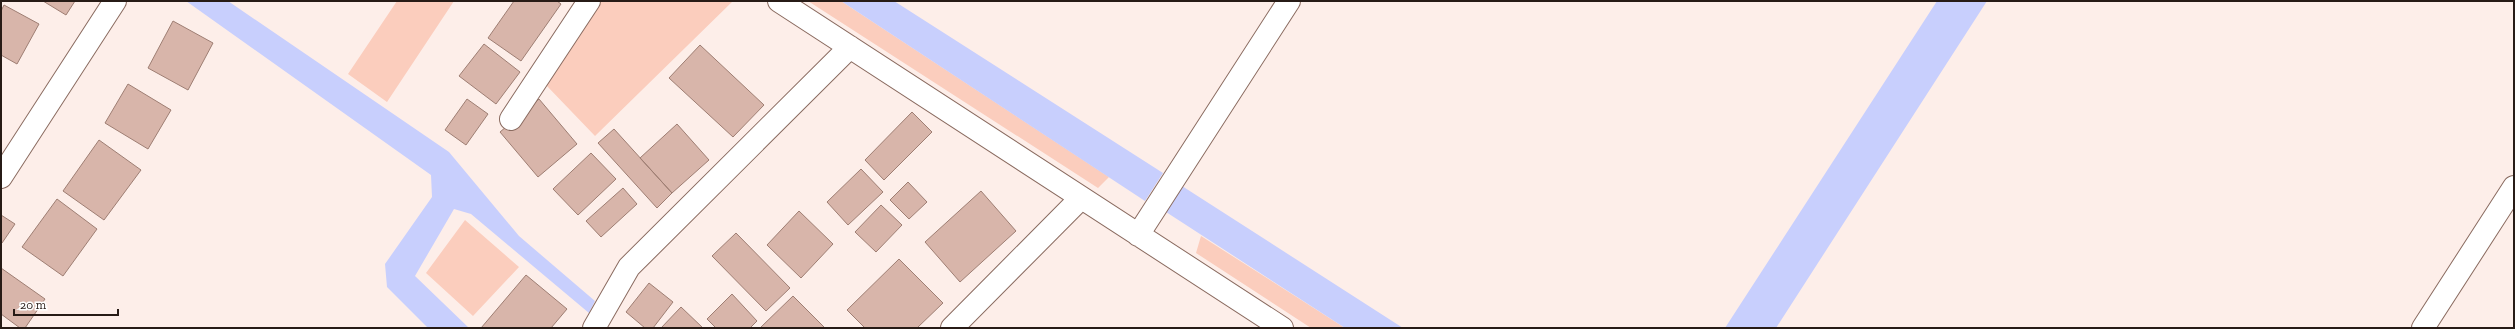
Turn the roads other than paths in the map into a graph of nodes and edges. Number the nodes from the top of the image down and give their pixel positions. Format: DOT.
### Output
graph roads {
  1 [pos="115,1"];
  2 [pos="589,1"];
  3 [pos="779,1"];
  4 [pos="1289,1"];
  5 [pos="850,47"];
  6 [pos="511,119"];
  7 [pos="1,177"];
  8 [pos="2514,187"];
  9 [pos="1081,198"];
  10 [pos="1138,235"];
  11 [pos="594,328"];
  12 [pos="952,328"];
  13 [pos="1282,328"];
  14 [pos="2423,328"];
  1 -- 7 [label="street"];
  2 -- 6 [label="street"];
  3 -- 5 [label="street"];
  4 -- 10 [label="street"];
  5 -- 9 [label="street"];
  5 -- 11 [label="street"];
  8 -- 14 [label="street"];
  9 -- 10 [label="street"];
  9 -- 12 [label="street"];
  10 -- 13 [label="street"];
}
